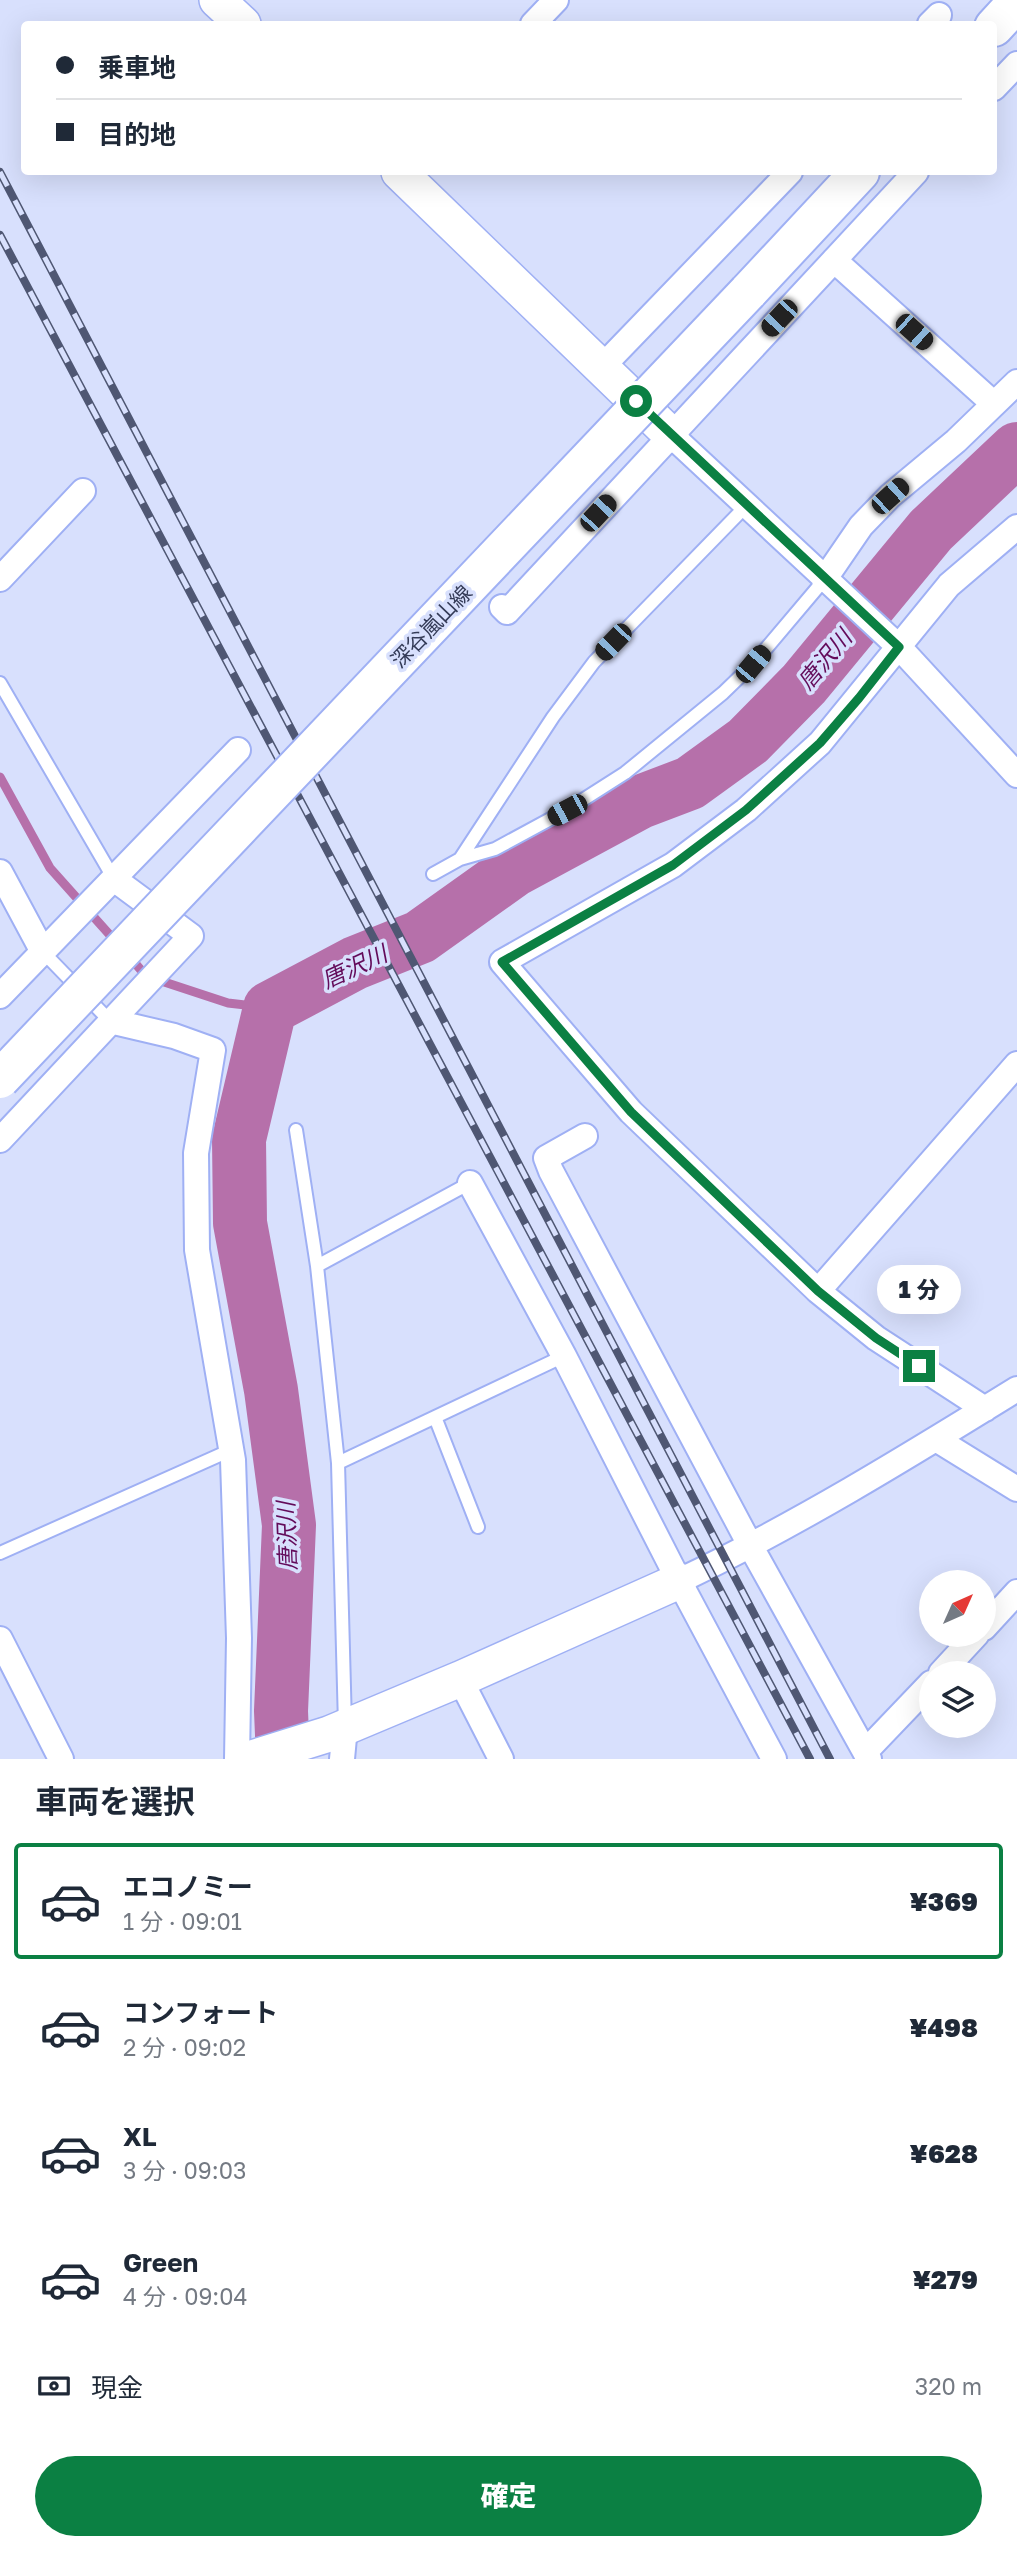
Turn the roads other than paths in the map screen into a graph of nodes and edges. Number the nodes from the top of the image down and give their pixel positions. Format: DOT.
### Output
graph roads {
  1 [pos="217,0"];
  2 [pos="556,0"];
  3 [pos="240,21"];
  4 [pos="536,21"];
  5 [pos="1017,64"];
  6 [pos="997,85"];
  7 [pos="402,175"];
  8 [pos="787,175"];
  9 [pos="857,175"];
  10 [pos="913,175"];
  11 [pos="834,260"];
  12 [pos="601,368"];
  13 [pos="1017,382"];
  14 [pos="995,404"];
  15 [pos="671,435"];
  16 [pos="83,491"];
  17 [pos="746,506"];
  18 [pos="1017,527"];
  19 [pos="0,579"];
  20 [pos="829,584"];
  21 [pos="502,607"];
  22 [pos="894,643"];
  23 [pos="0,683"];
  24 [pos="238,750"];
  25 [pos="1017,775"];
  26 [pos="460,859"];
  27 [pos="0,872"];
  28 [pos="433,874"];
  29 [pos="114,879"];
  30 [pos="43,952"];
  31 [pos="0,996"];
  32 [pos="110,1021"];
  33 [pos="1017,1064"];
  34 [pos="0,1079"];
  35 [pos="296,1130"];
  36 [pos="585,1136"];
  37 [pos="0,1140"];
  38 [pos="470,1184"];
  39 [pos="317,1266"];
  40 [pos="818,1291"];
  41 [pos="564,1356"];
  42 [pos="1017,1389"];
  43 [pos="985,1409"];
  44 [pos="435,1417"];
  45 [pos="936,1439"];
  46 [pos="231,1450"];
  47 [pos="338,1463"];
  48 [pos="1017,1489"];
  49 [pos="478,1527"];
  50 [pos="750,1545"];
  51 [pos="0,1553"];
  52 [pos="679,1581"];
  53 [pos="1017,1592"];
  54 [pos="996,1615"];
  55 [pos="0,1639"];
  56 [pos="965,1647"];
  57 [pos="952,1661"];
  58 [pos="460,1679"];
  59 [pos="919,1697"];
  60 [pos="339,1740"];
  61 [pos="867,1756"];
  62 [pos="61,1759"];
  63 [pos="246,1759"];
  64 [pos="501,1759"];
  65 [pos="774,1759"];
  1 -- 3 [label="street"];
  2 -- 4 [label="street"];
  5 -- 6 [label="street"];
  7 -- 12 [label="street"];
  8 -- 12 [label="street"];
  9 -- 34 [label="main road, 深谷嵐山線, bridge"];
  10 -- 11 [label="street"];
  11 -- 14 [label="street"];
  11 -- 15 [label="street"];
  12 -- 15 [label="street"];
  13 -- 14 [label="street"];
  14 -- 20 [label="street"];
  15 -- 17 [label="street"];
  15 -- 21 [label="street"];
  16 -- 19 [label="street"];
  17 -- 20 [label="street"];
  17 -- 26 [label="lane"];
  18 -- 22 [label="street"];
  20 -- 22 [label="street"];
  20 -- 26 [label="lane"];
  22 -- 25 [label="street"];
  22 -- 40 [label="street"];
  23 -- 29 [label="lane"];
  24 -- 29 [label="street"];
  26 -- 28 [label="lane"];
  27 -- 30 [label="street"];
  29 -- 30 [label="street"];
  29 -- 32 [label="street"];
  30 -- 31 [label="street"];
  30 -- 32 [label="lane"];
  32 -- 37 [label="street"];
  32 -- 46 [label="street"];
  33 -- 40 [label="street"];
  35 -- 39 [label="lane"];
  36 -- 50 [label="street"];
  38 -- 39 [label="lane"];
  38 -- 41 [label="street"];
  39 -- 47 [label="lane"];
  40 -- 43 [label="street"];
  41 -- 44 [label="lane"];
  41 -- 52 [label="street"];
  42 -- 43 [label="street"];
  43 -- 45 [label="street"];
  44 -- 47 [label="lane"];
  44 -- 49 [label="lane"];
  45 -- 48 [label="street"];
  45 -- 50 [label="street"];
  46 -- 51 [label="lane"];
  46 -- 63 [label="street"];
  47 -- 60 [label="lane"];
  50 -- 52 [label="street"];
  50 -- 61 [label="street"];
  52 -- 58 [label="street"];
  52 -- 65 [label="street"];
  53 -- 54 [label="street"];
  55 -- 62 [label="street"];
  56 -- 57 [label="street"];
  58 -- 60 [label="street"];
  58 -- 64 [label="street"];
  59 -- 61 [label="street"];
  60 -- 63 [label="street"];
}
